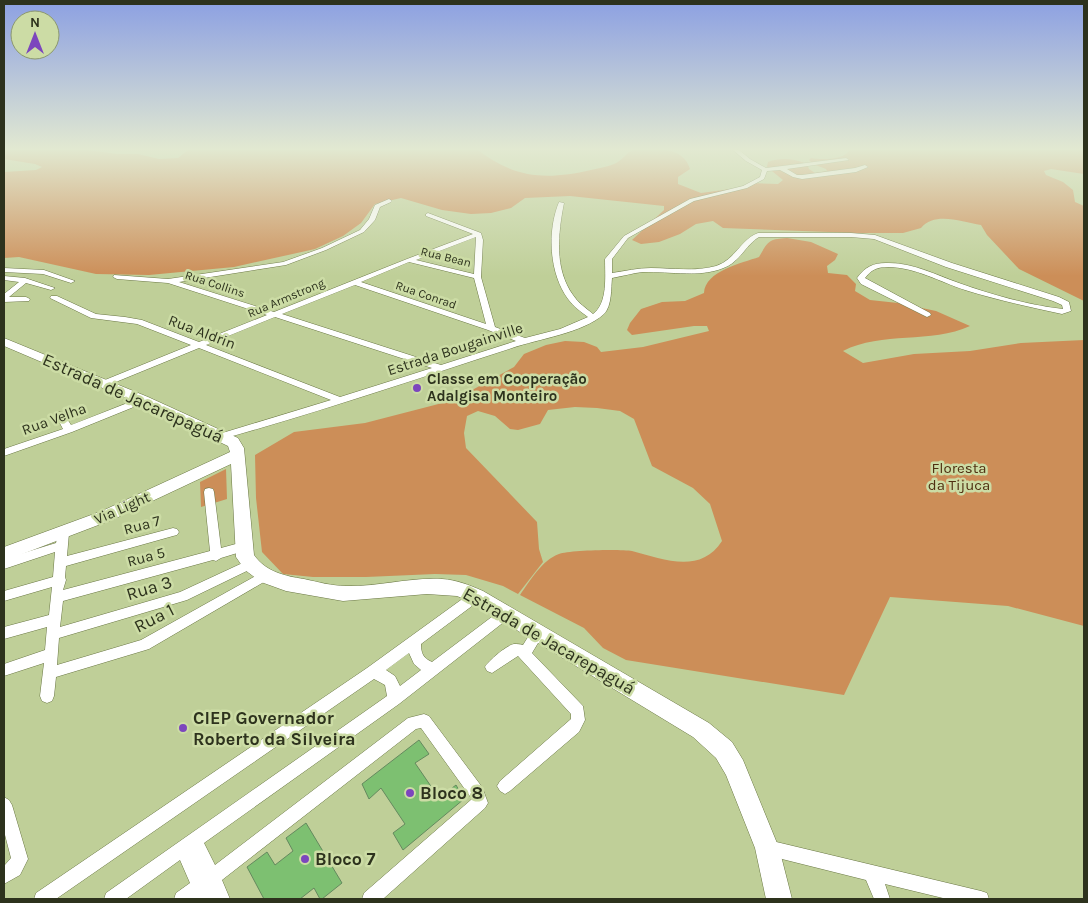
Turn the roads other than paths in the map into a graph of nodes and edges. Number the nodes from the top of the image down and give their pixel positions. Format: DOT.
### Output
graph roads {
  1 [pos="722,192"];
  2 [pos="389,201"];
  3 [pos="561,203"];
  4 [pos="428,215"];
  5 [pos="479,234"];
  6 [pos="409,260"];
  7 [pos="4,270"];
  8 [pos="609,276"];
  9 [pos="117,277"];
  10 [pos="477,277"];
  11 [pos="4,278"];
  12 [pos="25,280"];
  13 [pos="71,281"];
  14 [pos="168,281"];
  15 [pos="354,282"];
  16 [pos="51,288"];
  17 [pos="54,298"];
  18 [pos="4,299"];
  19 [pos="26,299"];
  20 [pos="926,314"];
  21 [pos="276,315"];
  22 [pos="593,318"];
  23 [pos="491,328"];
  24 [pos="524,341"];
  25 [pos="4,342"];
  26 [pos="200,346"];
  27 [pos="441,368"];
  28 [pos="103,384"];
  29 [pos="143,400"];
  30 [pos="337,400"];
  31 [pos="60,414"];
  32 [pos="69,430"];
  33 [pos="222,436"];
  34 [pos="4,453"];
  35 [pos="237,455"];
  36 [pos="209,492"];
  37 [pos="173,532"];
  38 [pos="63,539"];
  39 [pos="4,554"];
  40 [pos="216,556"];
  41 [pos="246,556"];
  42 [pos="62,562"];
  43 [pos="4,564"];
  44 [pos="265,576"];
  45 [pos="60,580"];
  46 [pos="4,596"];
  47 [pos="476,596"];
  48 [pos="58,597"];
  49 [pos="505,614"];
  50 [pos="55,619"];
  51 [pos="4,633"];
  52 [pos="538,633"];
  53 [pos="54,634"];
  54 [pos="414,642"];
  55 [pos="525,652"];
  56 [pos="52,654"];
  57 [pos="492,667"];
  58 [pos="434,669"];
  59 [pos="4,670"];
  60 [pos="50,672"];
  61 [pos="372,672"];
  62 [pos="47,696"];
  63 [pos="394,699"];
  64 [pos="505,786"];
  65 [pos="4,805"];
  66 [pos="189,845"];
  67 [pos="767,848"];
  68 [pos="872,873"];
  69 [pos="4,876"];
  70 [pos="205,888"];
  71 [pos="42,899"];
  72 [pos="112,899"];
  73 [pos="182,899"];
  74 [pos="222,899"];
  75 [pos="370,899"];
  76 [pos="779,899"];
  77 [pos="882,899"];
  78 [pos="981,899"];
  1 -- 8 [label="street"];
  2 -- 14 [label="street, Rua Collins"];
  3 -- 22 [label="street"];
  4 -- 5 [label="street"];
  5 -- 6 [label="street, Rua Armstrong"];
  5 -- 10 [label="street"];
  6 -- 10 [label="street, Rua Bean"];
  6 -- 15 [label="street, Rua Armstrong"];
  7 -- 13 [label="street"];
  8 -- 20 [label="street"];
  8 -- 22 [label="street"];
  9 -- 14 [label="street"];
  10 -- 23 [label="street"];
  11 -- 12 [label="street"];
  12 -- 16 [label="street"];
  12 -- 18 [label="street"];
  14 -- 21 [label="street, Rua Collins"];
  15 -- 21 [label="street, Rua Armstrong"];
  15 -- 23 [label="street, Rua Conrad"];
  17 -- 26 [label="street, Rua Aldrin"];
  18 -- 19 [label="street"];
  21 -- 26 [label="street, Rua Armstrong"];
  21 -- 27 [label="street, Rua Collins"];
  22 -- 24 [label="street, Estrada Bougainville"];
  23 -- 24 [label="street, Rua Conrad"];
  24 -- 27 [label="street, Estrada Bougainville"];
  25 -- 28 [label="street, Estrada de Jacarepaguá"];
  26 -- 28 [label="street, Rua Armstrong"];
  26 -- 30 [label="street, Rua Aldrin"];
  27 -- 30 [label="street, Estrada Bougainville"];
  28 -- 29 [label="street, Estrada de Jacarepaguá"];
  29 -- 32 [label="street, Rua Velha"];
  29 -- 33 [label="street, Estrada de Jacarepaguá"];
  30 -- 33 [label="street, Estrada Bougainville"];
  31 -- 32 [label="street"];
  32 -- 34 [label="street, Rua Velha"];
  33 -- 35 [label="street, Estrada de Jacarepaguá"];
  35 -- 38 [label="street, Via Light"];
  35 -- 41 [label="street, Estrada de Jacarepaguá"];
  36 -- 40 [label="street"];
  37 -- 42 [label="street, Rua 7"];
  38 -- 39 [label="street, Via Light"];
  38 -- 42 [label="street"];
  38 -- 43 [label="street"];
  40 -- 41 [label="street, Rua 5"];
  40 -- 48 [label="street, Rua 5"];
  41 -- 44 [label="street, Estrada de Jacarepaguá"];
  41 -- 53 [label="street, Rua 3"];
  42 -- 45 [label="street"];
  44 -- 47 [label="street, Estrada de Jacarepaguá"];
  44 -- 60 [label="street, Rua 1"];
  45 -- 46 [label="street"];
  45 -- 48 [label="street"];
  47 -- 49 [label="street, Estrada de Jacarepaguá"];
  47 -- 54 [label="street"];
  48 -- 50 [label="street"];
  49 -- 52 [label="street, Estrada de Jacarepaguá"];
  49 -- 58 [label="street"];
  50 -- 51 [label="street"];
  50 -- 53 [label="street"];
  52 -- 55 [label="street"];
  52 -- 67 [label="street, Estrada de Jacarepaguá"];
  53 -- 56 [label="street"];
  54 -- 58 [label="street"];
  54 -- 61 [label="street"];
  55 -- 57 [label="street"];
  55 -- 64 [label="street"];
  56 -- 59 [label="street"];
  56 -- 60 [label="street"];
  58 -- 63 [label="street"];
  60 -- 62 [label="street"];
  61 -- 63 [label="street"];
  61 -- 71 [label="street"];
  63 -- 66 [label="street"];
  65 -- 69 [label="street"];
  66 -- 70 [label="street"];
  66 -- 72 [label="street"];
  67 -- 68 [label="street"];
  67 -- 76 [label="street, Estrada de Jacarepaguá"];
  68 -- 77 [label="street"];
  68 -- 78 [label="street"];
  70 -- 73 [label="street"];
  70 -- 74 [label="street"];
  70 -- 75 [label="street"];
}
